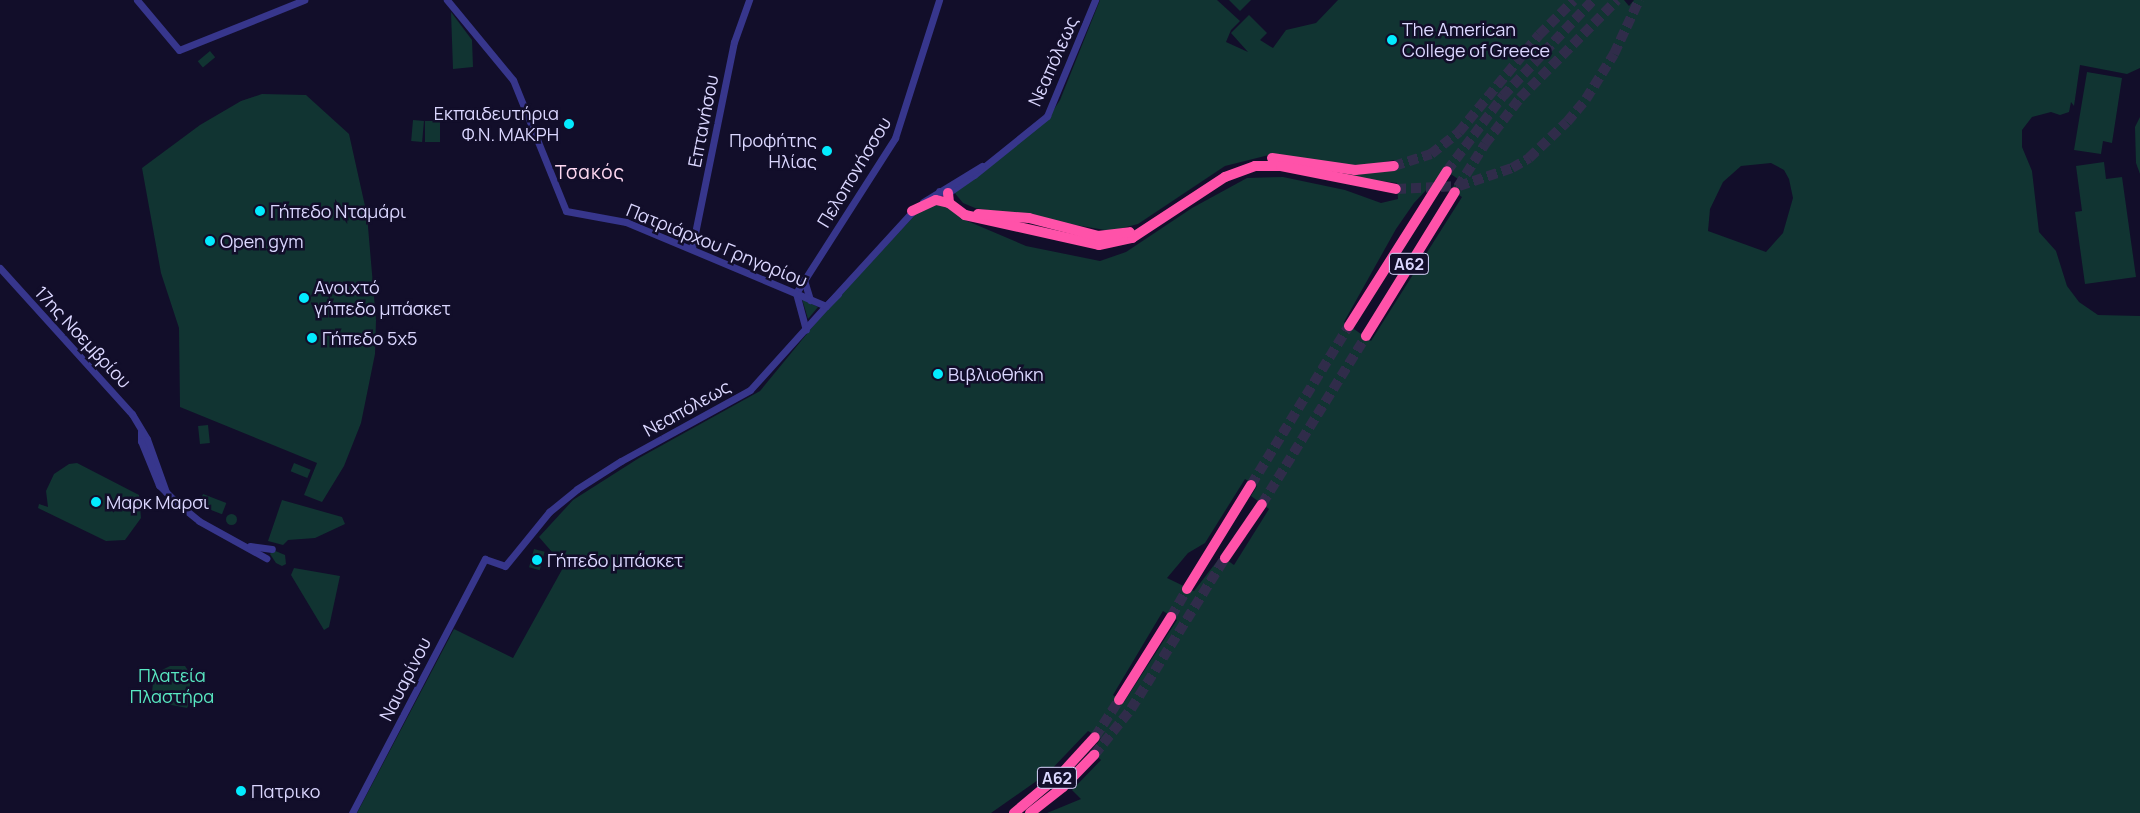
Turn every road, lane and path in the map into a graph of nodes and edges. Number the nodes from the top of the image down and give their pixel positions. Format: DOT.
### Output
graph roads {
  1 [pos="138,0"];
  2 [pos="141,0"];
  3 [pos="304,0"];
  4 [pos="447,0"];
  5 [pos="749,0"];
  6 [pos="939,0"];
  7 [pos="1095,0"];
  8 [pos="181,49"];
  9 [pos="1394,166"];
  10 [pos="1447,171"];
  11 [pos="1396,189"];
  12 [pos="1454,192"];
  13 [pos="945,196"];
  14 [pos="912,211"];
  15 [pos="692,248"];
  16 [pos="0,268"];
  17 [pos="804,280"];
  18 [pos="796,293"];
  19 [pos="810,300"];
  20 [pos="826,306"];
  21 [pos="1349,326"];
  22 [pos="806,330"];
  23 [pos="1366,336"];
  24 [pos="1251,485"];
  25 [pos="1262,504"];
  26 [pos="247,546"];
  27 [pos="272,549"];
  28 [pos="266,558"];
  29 [pos="1226,558"];
  30 [pos="484,559"];
  31 [pos="1188,589"];
  32 [pos="1171,618"];
  33 [pos="1119,700"];
  34 [pos="1095,737"];
  35 [pos="1094,755"];
  36 [pos="352,813"];
  37 [pos="1014,813"];
  38 [pos="1030,813"];
  1 -- 8 [label="street"];
  2 -- 8 [label="street"];
  3 -- 8 [label="street"];
  4 -- 15 [label="street, Πατριάρχου Γρηγορίου"];
  5 -- 15 [label="street, Επτανήσου"];
  6 -- 17 [label="street, Πελοπονήσσου"];
  7 -- 13 [label="street, Νεαπόλεως"];
  9 -- 13 [label="highway"];
  10 -- 21 [label="highway, Α62"];
  11 -- 13 [label="highway"];
  12 -- 23 [label="highway, Α62"];
  13 -- 14 [label="street, Νεαπόλεως"];
  13 -- 14 [label="highway"];
  14 -- 20 [label="street, Νεαπόλεως"];
  15 -- 18 [label="street, Πατριάρχου Γρηγορίου"];
  16 -- 26 [label="street, 17ης Νοεμβρίου"];
  17 -- 18 [label="street, Πελοπονήσσου"];
  17 -- 19 [label="street"];
  18 -- 19 [label="street, Πατριάρχου Γρηγορίου"];
  18 -- 22 [label="street"];
  19 -- 20 [label="street, Πατριάρχου Γρηγορίου"];
  20 -- 22 [label="street, Νεαπόλεως"];
  22 -- 30 [label="street, Νεαπόλεως"];
  24 -- 31 [label="highway"];
  25 -- 29 [label="highway"];
  26 -- 27 [label="street, 17ης Νοεμβρίου"];
  26 -- 28 [label="street, 17ης Νοεμβρίου"];
  30 -- 36 [label="street, Ναυαρίνου"];
  32 -- 33 [label="highway"];
  34 -- 37 [label="highway, Α62"];
  35 -- 38 [label="highway, Α62"];
}
